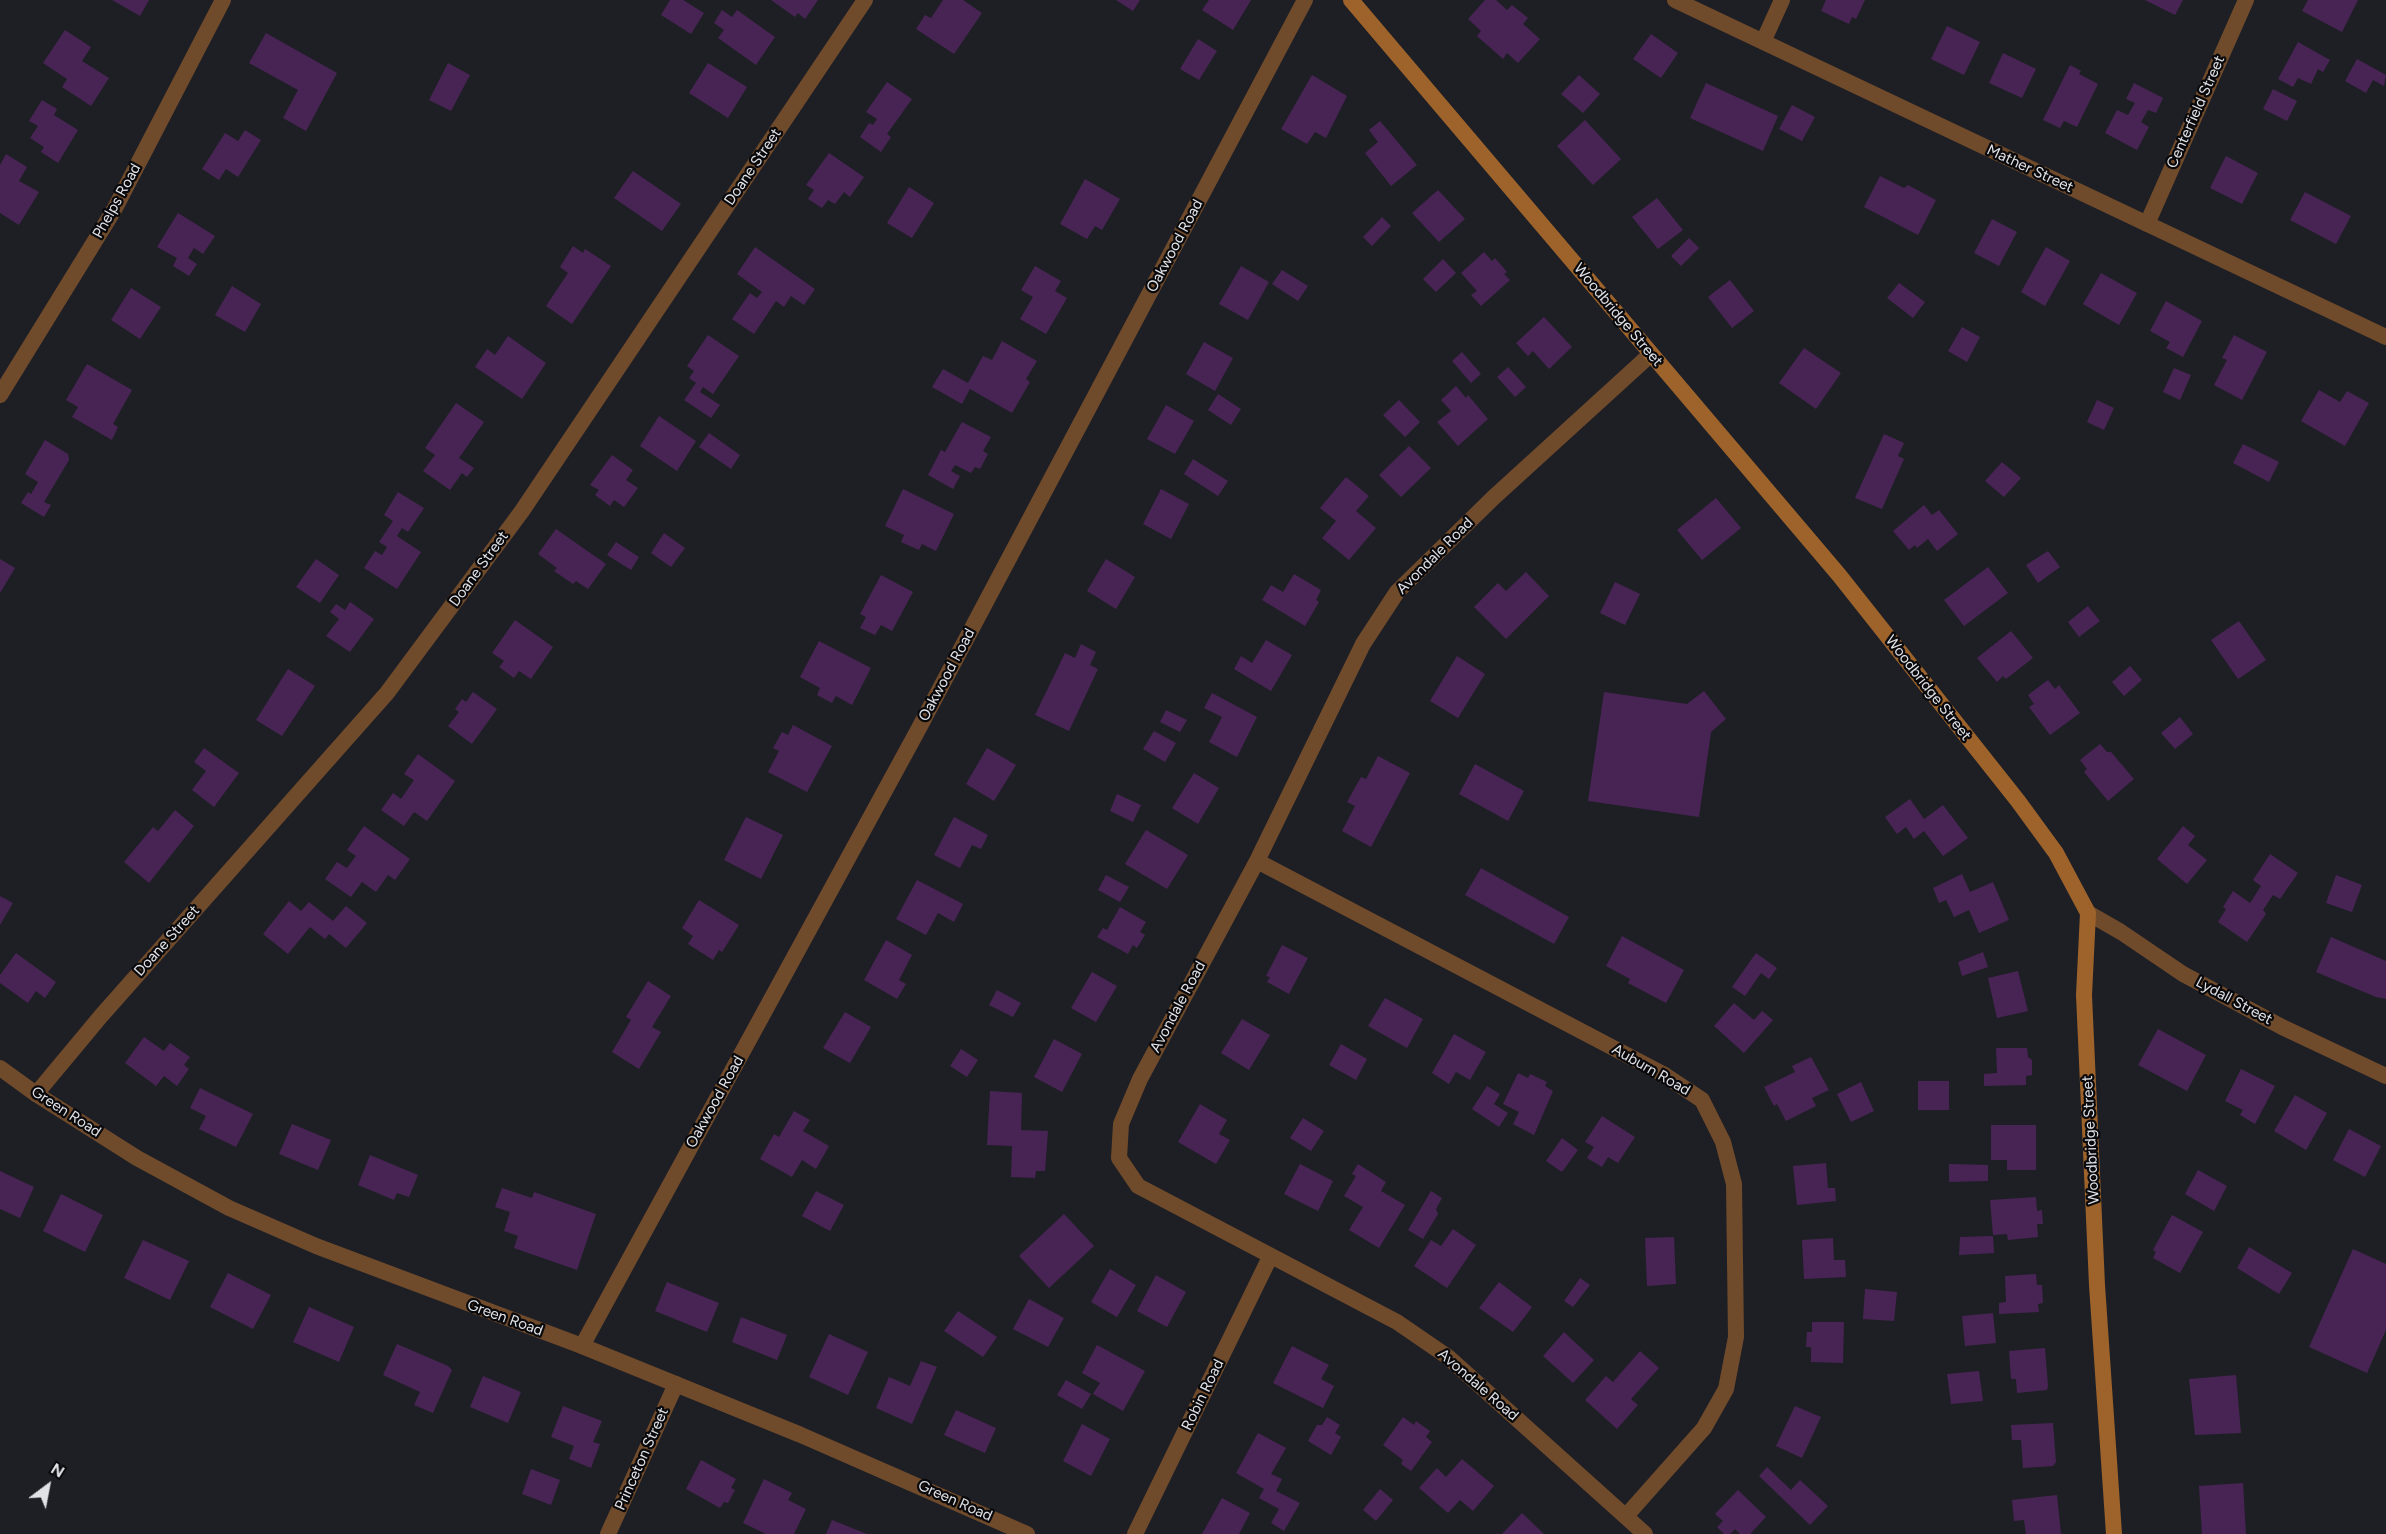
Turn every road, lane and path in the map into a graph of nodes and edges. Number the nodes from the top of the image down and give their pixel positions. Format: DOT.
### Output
graph roads {
  1 [pos="223,0"];
  2 [pos="865,0"];
  3 [pos="1305,0"];
  4 [pos="1351,0"];
  5 [pos="1675,0"];
  6 [pos="1782,0"];
  7 [pos="2246,0"];
  8 [pos="1764,42"];
  9 [pos="2146,224"];
  10 [pos="2386,337"];
  11 [pos="1651,354"];
  12 [pos="0,395"];
  13 [pos="1257,861"];
  14 [pos="2088,913"];
  15 [pos="0,1068"];
  16 [pos="2386,1076"];
  17 [pos="36,1094"];
  18 [pos="1270,1257"];
  19 [pos="582,1346"];
  20 [pos="676,1384"];
  21 [pos="1626,1516"];
  22 [pos="608,1534"];
  23 [pos="1027,1534"];
  24 [pos="1135,1534"];
  25 [pos="1645,1534"];
  26 [pos="2114,1534"];
  1 -- 12 [label="street, Phelps Road"];
  2 -- 17 [label="street, Doane Street"];
  3 -- 19 [label="street, Oakwood Road"];
  4 -- 11 [label="main road, Woodbridge Street"];
  5 -- 8 [label="street, Mather Street"];
  6 -- 8 [label="street"];
  7 -- 9 [label="street, Centerfield Street"];
  8 -- 9 [label="street, Mather Street"];
  9 -- 10 [label="street, Mather Street"];
  11 -- 13 [label="street, Avondale Road"];
  11 -- 14 [label="main road, Woodbridge Street"];
  13 -- 18 [label="street, Avondale Road"];
  13 -- 21 [label="street, Auburn Road"];
  14 -- 16 [label="street, Lydall Street"];
  14 -- 26 [label="main road, Woodbridge Street"];
  15 -- 17 [label="street, Green Road"];
  17 -- 19 [label="street, Green Road"];
  18 -- 21 [label="street, Avondale Road"];
  18 -- 24 [label="street, Robin Road"];
  19 -- 20 [label="street, Green Road"];
  20 -- 22 [label="street, Princeton Street"];
  20 -- 23 [label="street, Green Road"];
  21 -- 25 [label="street, Avondale Road"];
}
